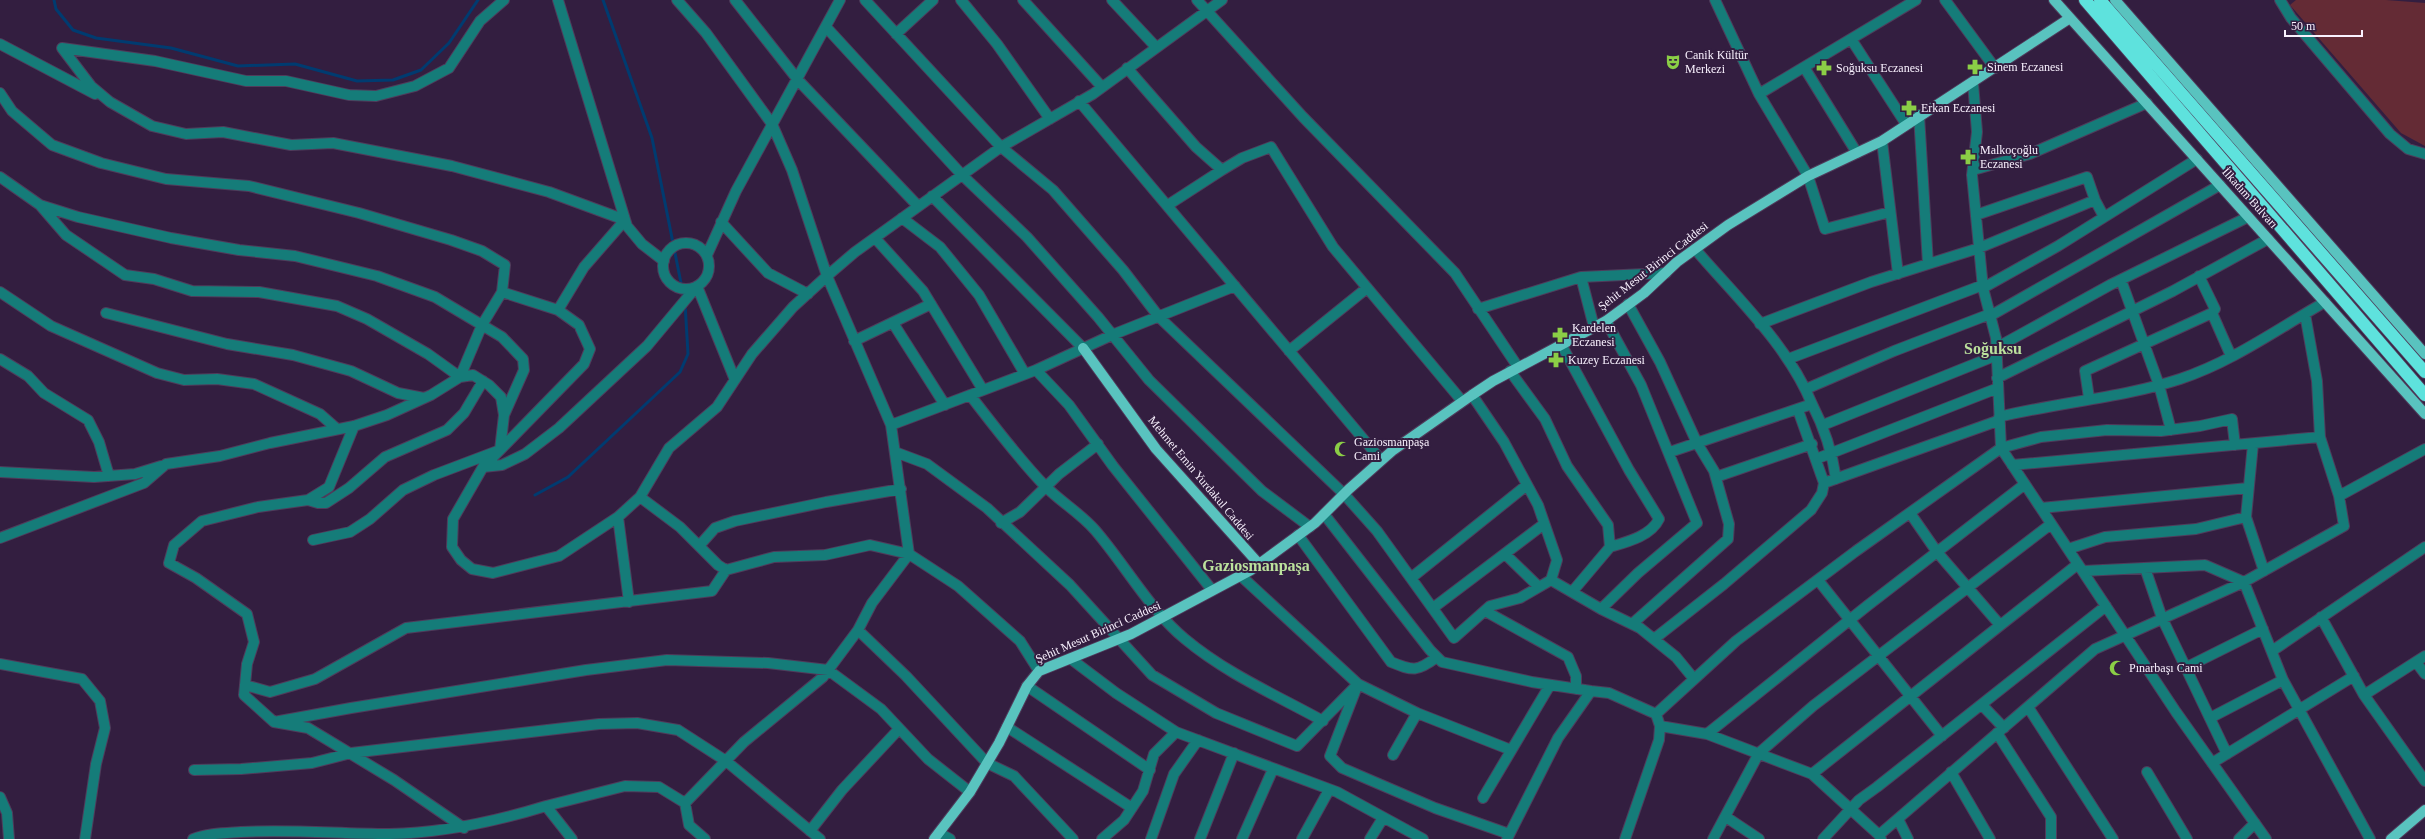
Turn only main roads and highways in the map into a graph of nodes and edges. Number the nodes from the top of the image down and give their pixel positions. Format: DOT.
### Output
graph roads {
  1 [pos="2054,0"];
  2 [pos="2085,0"];
  3 [pos="2100,0"];
  4 [pos="2115,0"];
  5 [pos="2070,18"];
  6 [pos="1083,348"];
  7 [pos="2425,354"];
  8 [pos="2425,372"];
  9 [pos="2425,395"];
  10 [pos="2424,414"];
  11 [pos="1259,564"];
  12 [pos="2425,810"];
  13 [pos="936,836"];
  14 [pos="2391,839"];
  1 -- 5 [label="main road, İlkadım Bulvarı"];
  2 -- 9 [label="highway, İlkadım Bulvarı"];
  3 -- 8 [label="highway, İlkadım Bulvarı"];
  4 -- 7 [label="main road"];
  5 -- 10 [label="main road, İlkadım Bulvarı"];
  5 -- 11 [label="main road, Şehit Mesut Birinci Caddesi"];
  6 -- 11 [label="main road, Mehmet Emin Yurdakul Caddesi"];
  11 -- 13 [label="main road, Şehit Mesut Birinci Caddesi"];
  12 -- 14 [label="main road"];
}
